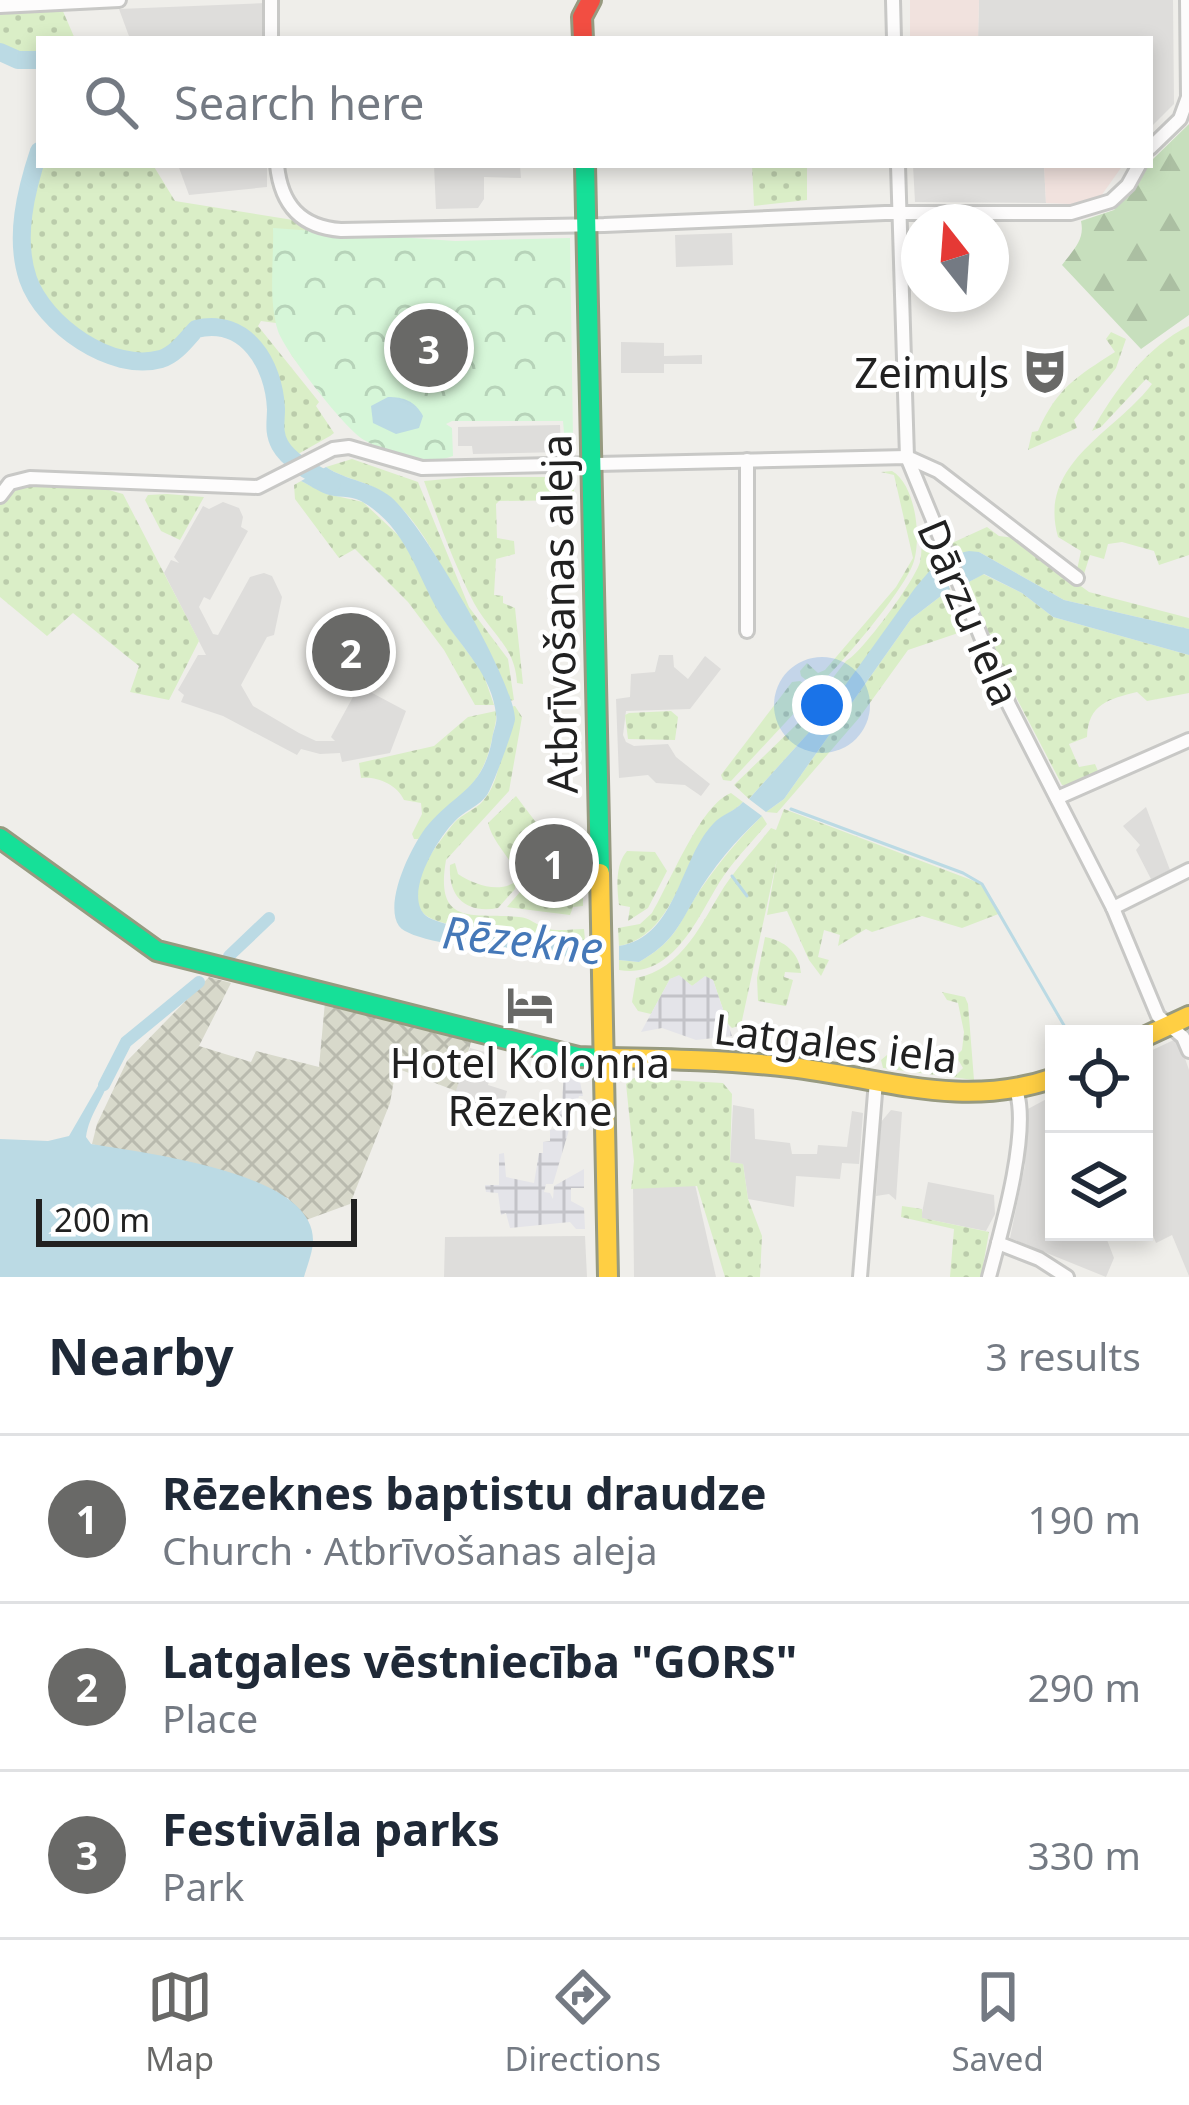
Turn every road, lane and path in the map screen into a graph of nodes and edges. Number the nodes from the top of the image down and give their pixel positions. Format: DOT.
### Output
graph roads {
  1 [pos="119,0"];
  2 [pos="271,0"];
  3 [pos="892,0"];
  4 [pos="1186,0"];
  5 [pos="0,6"];
  6 [pos="582,6"];
  7 [pos="272,36"];
  8 [pos="583,36"];
  9 [pos="894,36"];
  10 [pos="1187,110"];
  11 [pos="1153,145"];
  12 [pos="278,168"];
  13 [pos="585,168"];
  14 [pos="898,168"];
  15 [pos="1137,168"];
  16 [pos="899,214"];
  17 [pos="586,225"];
  18 [pos="908,458"];
  19 [pos="747,460"];
  20 [pos="590,464"];
  21 [pos="947,479"];
  22 [pos="0,496"];
  23 [pos="923,502"];
  24 [pos="1077,578"];
  25 [pos="747,632"];
  26 [pos="1189,740"];
  27 [pos="1057,798"];
  28 [pos="0,838"];
  29 [pos="0,850"];
  30 [pos="27,858"];
  31 [pos="1189,870"];
  32 [pos="1113,908"];
  33 [pos="1189,1016"];
  34 [pos="1168,1026"];
  35 [pos="1153,1033"];
  36 [pos="1189,1051"];
  37 [pos="606,1058"];
  38 [pos="876,1079"];
  39 [pos="1045,1082"];
  40 [pos="1017,1093"];
  41 [pos="998,1243"];
  42 [pos="608,1277"];
  43 [pos="860,1277"];
  44 [pos="989,1277"];
  45 [pos="1067,1277"];
  1 -- 5 [label="street"];
  2 -- 7 [label="street"];
  3 -- 9 [label="street"];
  4 -- 10 [label="street"];
  6 -- 8 [label="main road"];
  10 -- 11 [label="street"];
  12 -- 17 [label="street"];
  13 -- 17 [label="main road, Atbrīvošanas aleja"];
  14 -- 16 [label="street, Dārzu iela"];
  15 -- 16 [label="street"];
  16 -- 17 [label="street"];
  16 -- 18 [label="street, Dārzu iela"];
  17 -- 20 [label="main road, Atbrīvošanas aleja"];
  18 -- 19 [label="street"];
  18 -- 21 [label="street"];
  18 -- 23 [label="street, Dārzu iela"];
  19 -- 20 [label="street"];
  19 -- 25 [label="street"];
  20 -- 22 [label="street"];
  20 -- 37 [label="main road, Atbrīvošanas aleja"];
  21 -- 23 [label="street"];
  21 -- 24 [label="street"];
  23 -- 27 [label="street, Dārzu iela"];
  26 -- 27 [label="street"];
  27 -- 32 [label="street, Dārzu iela"];
  28 -- 30 [label="main road, Latgales iela"];
  29 -- 30 [label="main road"];
  30 -- 37 [label="main road, Latgales iela"];
  31 -- 32 [label="street"];
  32 -- 34 [label="street, Dārzu iela"];
  33 -- 34 [label="main road"];
  34 -- 35 [label="main road"];
  34 -- 36 [label="street, Dārzu iela"];
  37 -- 38 [label="main road, Latgales iela"];
  37 -- 42 [label="main road, Atbrīvošanas aleja"];
  38 -- 40 [label="main road, Latgales iela"];
  38 -- 43 [label="street"];
  39 -- 40 [label="main road, Latgales iela"];
  40 -- 41 [label="street"];
  41 -- 44 [label="street"];
  41 -- 45 [label="street"];
}
